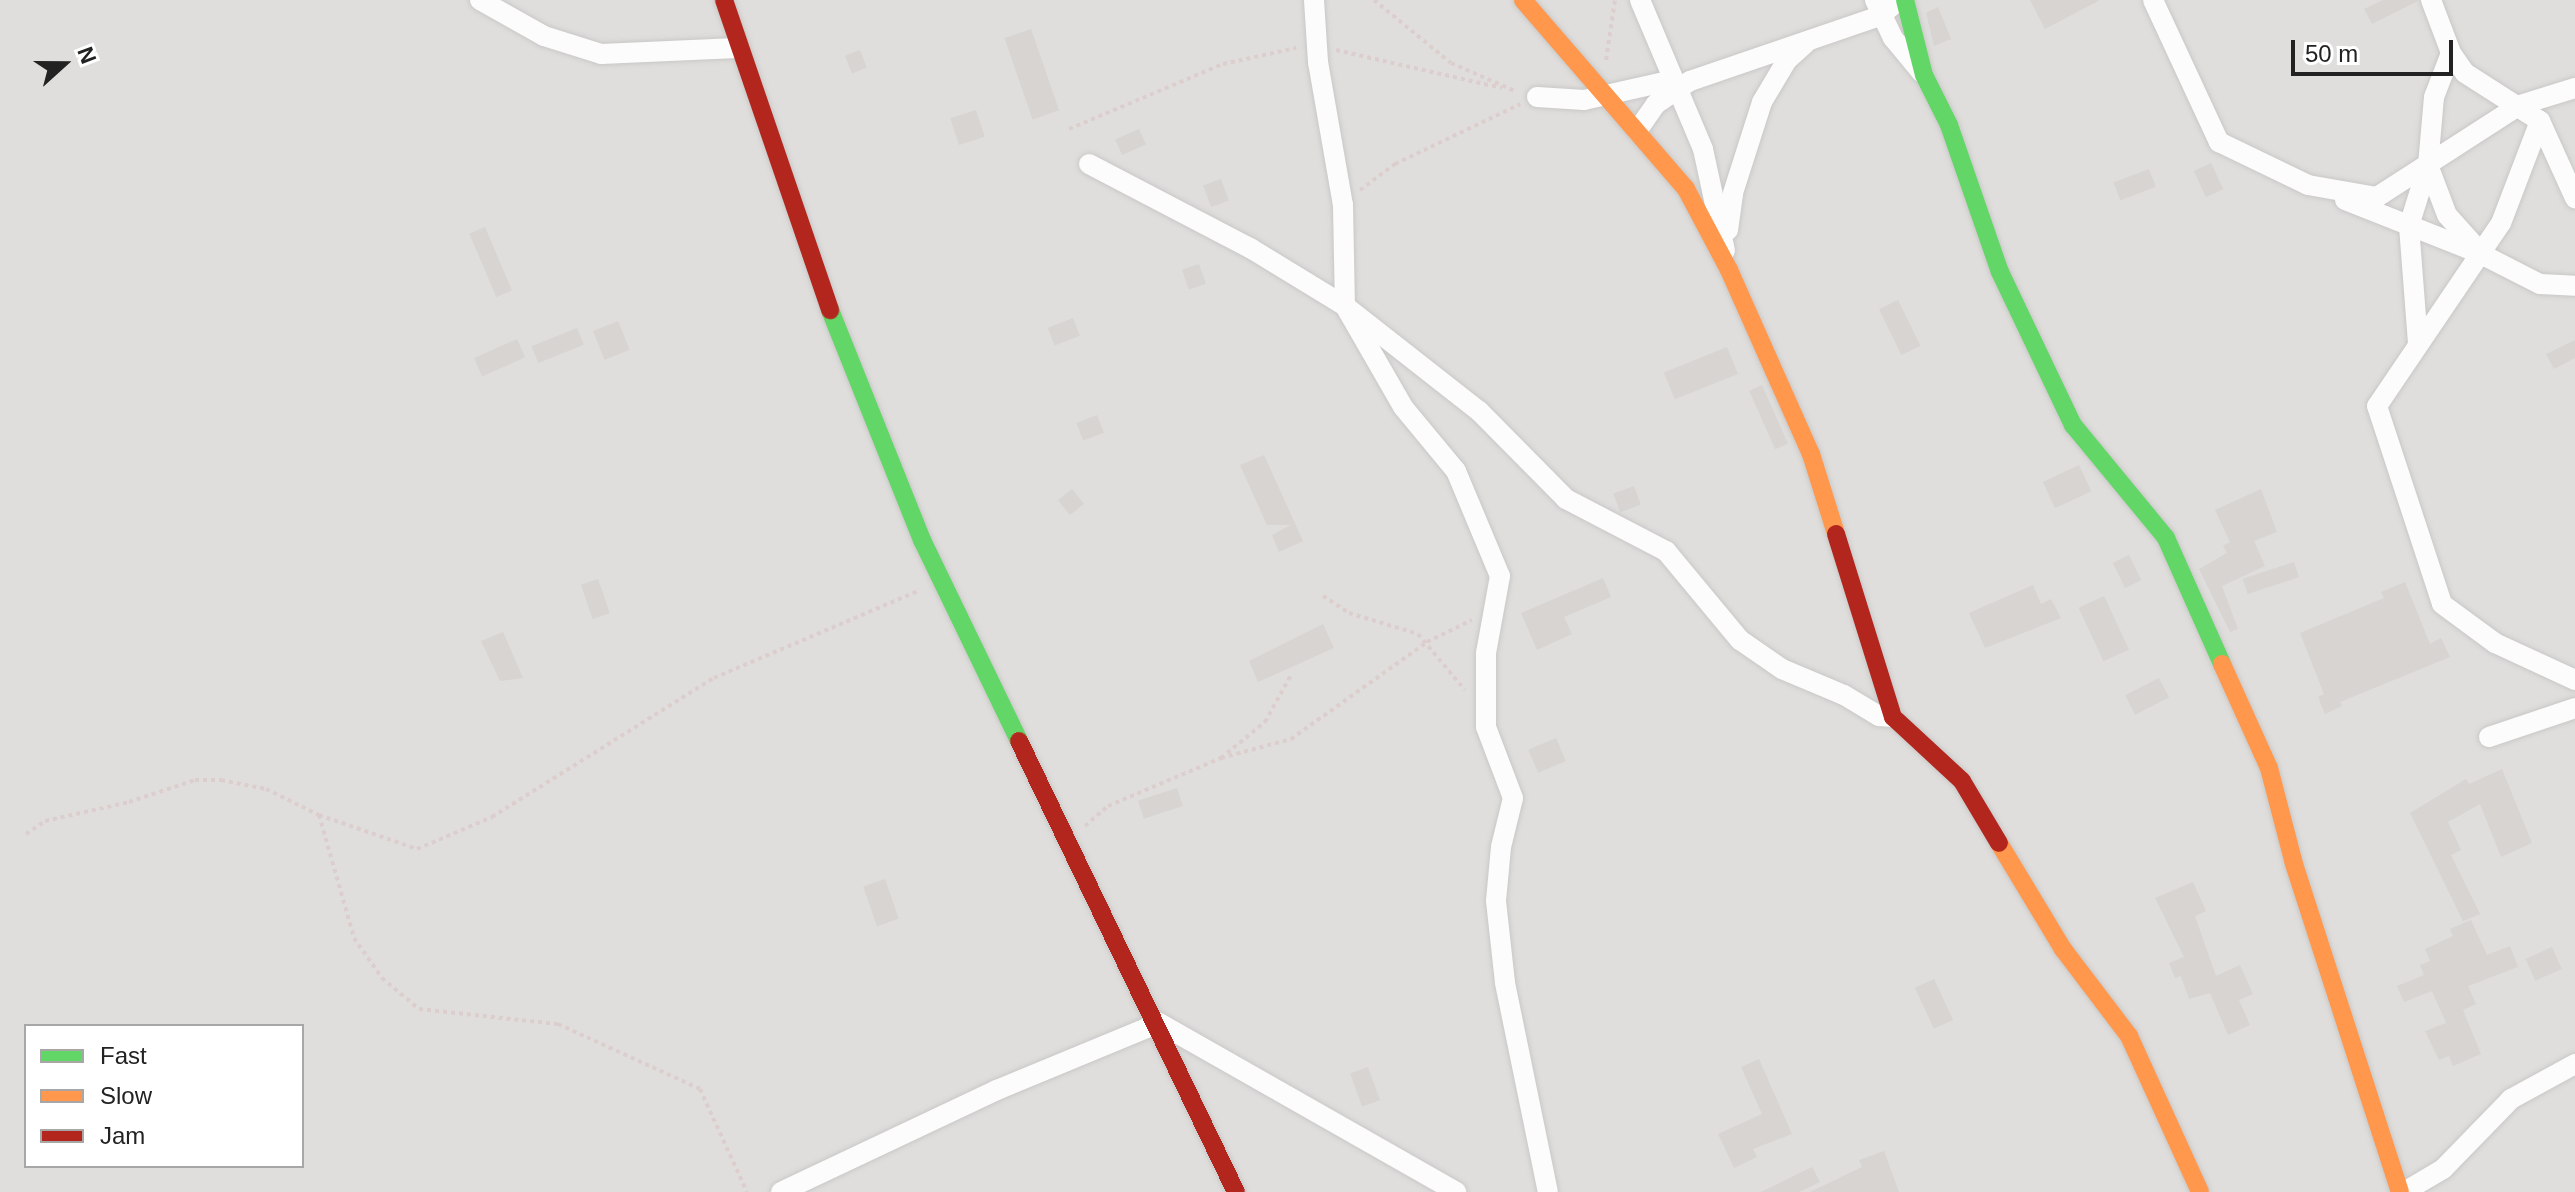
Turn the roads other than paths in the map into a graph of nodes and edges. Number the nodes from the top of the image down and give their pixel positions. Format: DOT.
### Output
graph roads {
  1 [pos="480,0"];
  2 [pos="724,0"];
  3 [pos="1314,0"];
  4 [pos="1523,0"];
  5 [pos="1640,0"];
  6 [pos="1861,0"];
  7 [pos="1899,0"];
  8 [pos="1905,0"];
  9 [pos="2153,0"];
  10 [pos="2431,0"];
  11 [pos="1878,8"];
  12 [pos="1840,25"];
  13 [pos="1812,38"];
  14 [pos="737,48"];
  15 [pos="2451,53"];
  16 [pos="1924,75"];
  17 [pos="1675,84"];
  18 [pos="2575,88"];
  19 [pos="1605,95"];
  20 [pos="1537,97"];
  21 [pos="2520,105"];
  22 [pos="2540,121"];
  23 [pos="1637,131"];
  24 [pos="1089,164"];
  25 [pos="2428,165"];
  26 [pos="2308,185"];
  27 [pos="2575,198"];
  28 [pos="2409,226"];
  29 [pos="2483,255"];
  30 [pos="1729,270"];
  31 [pos="2575,286"];
  32 [pos="1345,306"];
  33 [pos="2418,343"];
  34 [pos="2575,680"];
  35 [pos="2575,708"];
  36 [pos="1893,717"];
  37 [pos="2489,737"];
  38 [pos="1159,1023"];
  39 [pos="2575,1064"];
  40 [pos="781,1192"];
  41 [pos="1236,1192"];
  42 [pos="1456,1192"];
  43 [pos="1548,1192"];
  44 [pos="2200,1192"];
  45 [pos="2402,1192"];
  1 -- 14 [label="street"];
  2 -- 14 [label="street"];
  3 -- 32 [label="street"];
  4 -- 19 [label="street"];
  5 -- 17 [label="street"];
  6 -- 12 [label="street"];
  7 -- 11 [label="street"];
  8 -- 16 [label="street"];
  9 -- 26 [label="street"];
  10 -- 15 [label="street"];
  11 -- 12 [label="street"];
  11 -- 16 [label="street"];
  12 -- 13 [label="street"];
  13 -- 17 [label="street"];
  13 -- 30 [label="street"];
  14 -- 38 [label="street"];
  15 -- 21 [label="street"];
  15 -- 25 [label="street"];
  16 -- 45 [label="street"];
  17 -- 19 [label="street"];
  17 -- 23 [label="street"];
  17 -- 30 [label="street"];
  18 -- 21 [label="street"];
  19 -- 20 [label="street"];
  19 -- 23 [label="street"];
  21 -- 22 [label="street"];
  21 -- 25 [label="street"];
  22 -- 27 [label="street"];
  22 -- 29 [label="street"];
  23 -- 30 [label="street"];
  24 -- 32 [label="street"];
  25 -- 26 [label="street"];
  25 -- 28 [label="street"];
  25 -- 29 [label="street"];
  26 -- 28 [label="street"];
  28 -- 29 [label="street"];
  28 -- 33 [label="street"];
  29 -- 31 [label="street"];
  29 -- 33 [label="street"];
  30 -- 36 [label="street"];
  32 -- 36 [label="street"];
  32 -- 43 [label="street"];
  33 -- 34 [label="street"];
  35 -- 37 [label="street"];
  36 -- 44 [label="street"];
  38 -- 40 [label="street"];
  38 -- 41 [label="street"];
  38 -- 42 [label="street"];
  39 -- 45 [label="street"];
}
